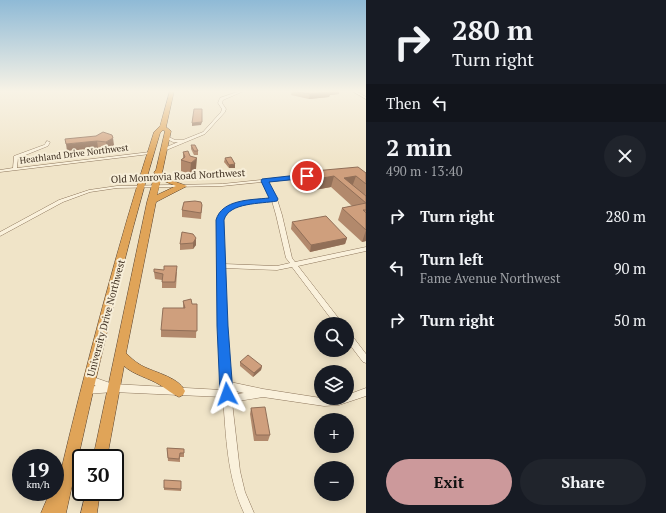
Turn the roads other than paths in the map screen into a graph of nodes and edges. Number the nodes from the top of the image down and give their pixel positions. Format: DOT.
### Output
graph roads {
  1 [pos="166,115"];
  2 [pos="220,115"];
  3 [pos="163,127"];
  4 [pos="166,137"];
  5 [pos="188,141"];
  6 [pos="48,142"];
  7 [pos="164,150"];
  8 [pos="150,154"];
  9 [pos="15,169"];
  10 [pos="0,171"];
  11 [pos="157,172"];
  12 [pos="315,175"];
  13 [pos="264,181"];
  14 [pos="140,186"];
  15 [pos="154,186"];
  16 [pos="183,186"];
  17 [pos="274,199"];
  18 [pos="151,202"];
  19 [pos="0,234"];
  20 [pos="366,249"];
  21 [pos="294,264"];
  22 [pos="221,266"];
  23 [pos="334,317"];
  24 [pos="354,344"];
  25 [pos="120,354"];
  26 [pos="366,360"];
  27 [pos="89,385"];
  28 [pos="226,385"];
  29 [pos="113,388"];
  30 [pos="179,392"];
  31 [pos="366,392"];
  32 [pos="263,394"];
  33 [pos="227,396"];
  34 [pos="102,449"];
  35 [pos="69,464"];
  36 [pos="91,501"];
  37 [pos="49,513"];
  38 [pos="58,513"];
  39 [pos="89,513"];
  40 [pos="249,513"];
  1 -- 3 [label="highway, University Drive Northwest"];
  2 -- 5 [label="street"];
  3 -- 4 [label="highway, University Drive Northwest"];
  3 -- 8 [label="highway, University Drive Northwest"];
  4 -- 5 [label="street"];
  4 -- 7 [label="highway, University Drive Northwest"];
  5 -- 7 [label="street"];
  6 -- 9 [label="street"];
  7 -- 11 [label="highway, University Drive Northwest"];
  8 -- 9 [label="street, Heathland Drive Northwest"];
  8 -- 14 [label="highway, University Drive Northwest"];
  9 -- 10 [label="street, Heathland Drive Northwest"];
  11 -- 15 [label="highway, University Drive Northwest"];
  11 -- 16 [label="highway"];
  12 -- 13 [label="street, Old Monrovia Road Northwest"];
  13 -- 16 [label="street, Old Monrovia Road Northwest"];
  13 -- 17 [label="street"];
  14 -- 15 [label="street, Old Monrovia Road Northwest"];
  14 -- 19 [label="street, Old Monrovia Road Northwest"];
  14 -- 27 [label="highway, University Drive Northwest"];
  15 -- 16 [label="street, Old Monrovia Road Northwest"];
  15 -- 18 [label="highway, University Drive Northwest"];
  16 -- 18 [label="highway"];
  17 -- 21 [label="street"];
  17 -- 22 [label="street"];
  18 -- 25 [label="highway, University Drive Northwest"];
  20 -- 21 [label="street"];
  21 -- 22 [label="street"];
  21 -- 23 [label="street"];
  22 -- 28 [label="street"];
  24 -- 26 [label="street"];
  25 -- 29 [label="highway, University Drive Northwest"];
  25 -- 30 [label="highway"];
  27 -- 29 [label="street"];
  27 -- 35 [label="highway, University Drive Northwest"];
  28 -- 32 [label="street"];
  28 -- 33 [label="street"];
  29 -- 30 [label="street"];
  29 -- 34 [label="highway, University Drive Northwest"];
  30 -- 33 [label="street"];
  31 -- 32 [label="street"];
  32 -- 33 [label="street"];
  33 -- 40 [label="street"];
  35 -- 37 [label="highway"];
  35 -- 38 [label="highway, University Drive Northwest"];
  36 -- 39 [label="highway"];
}
